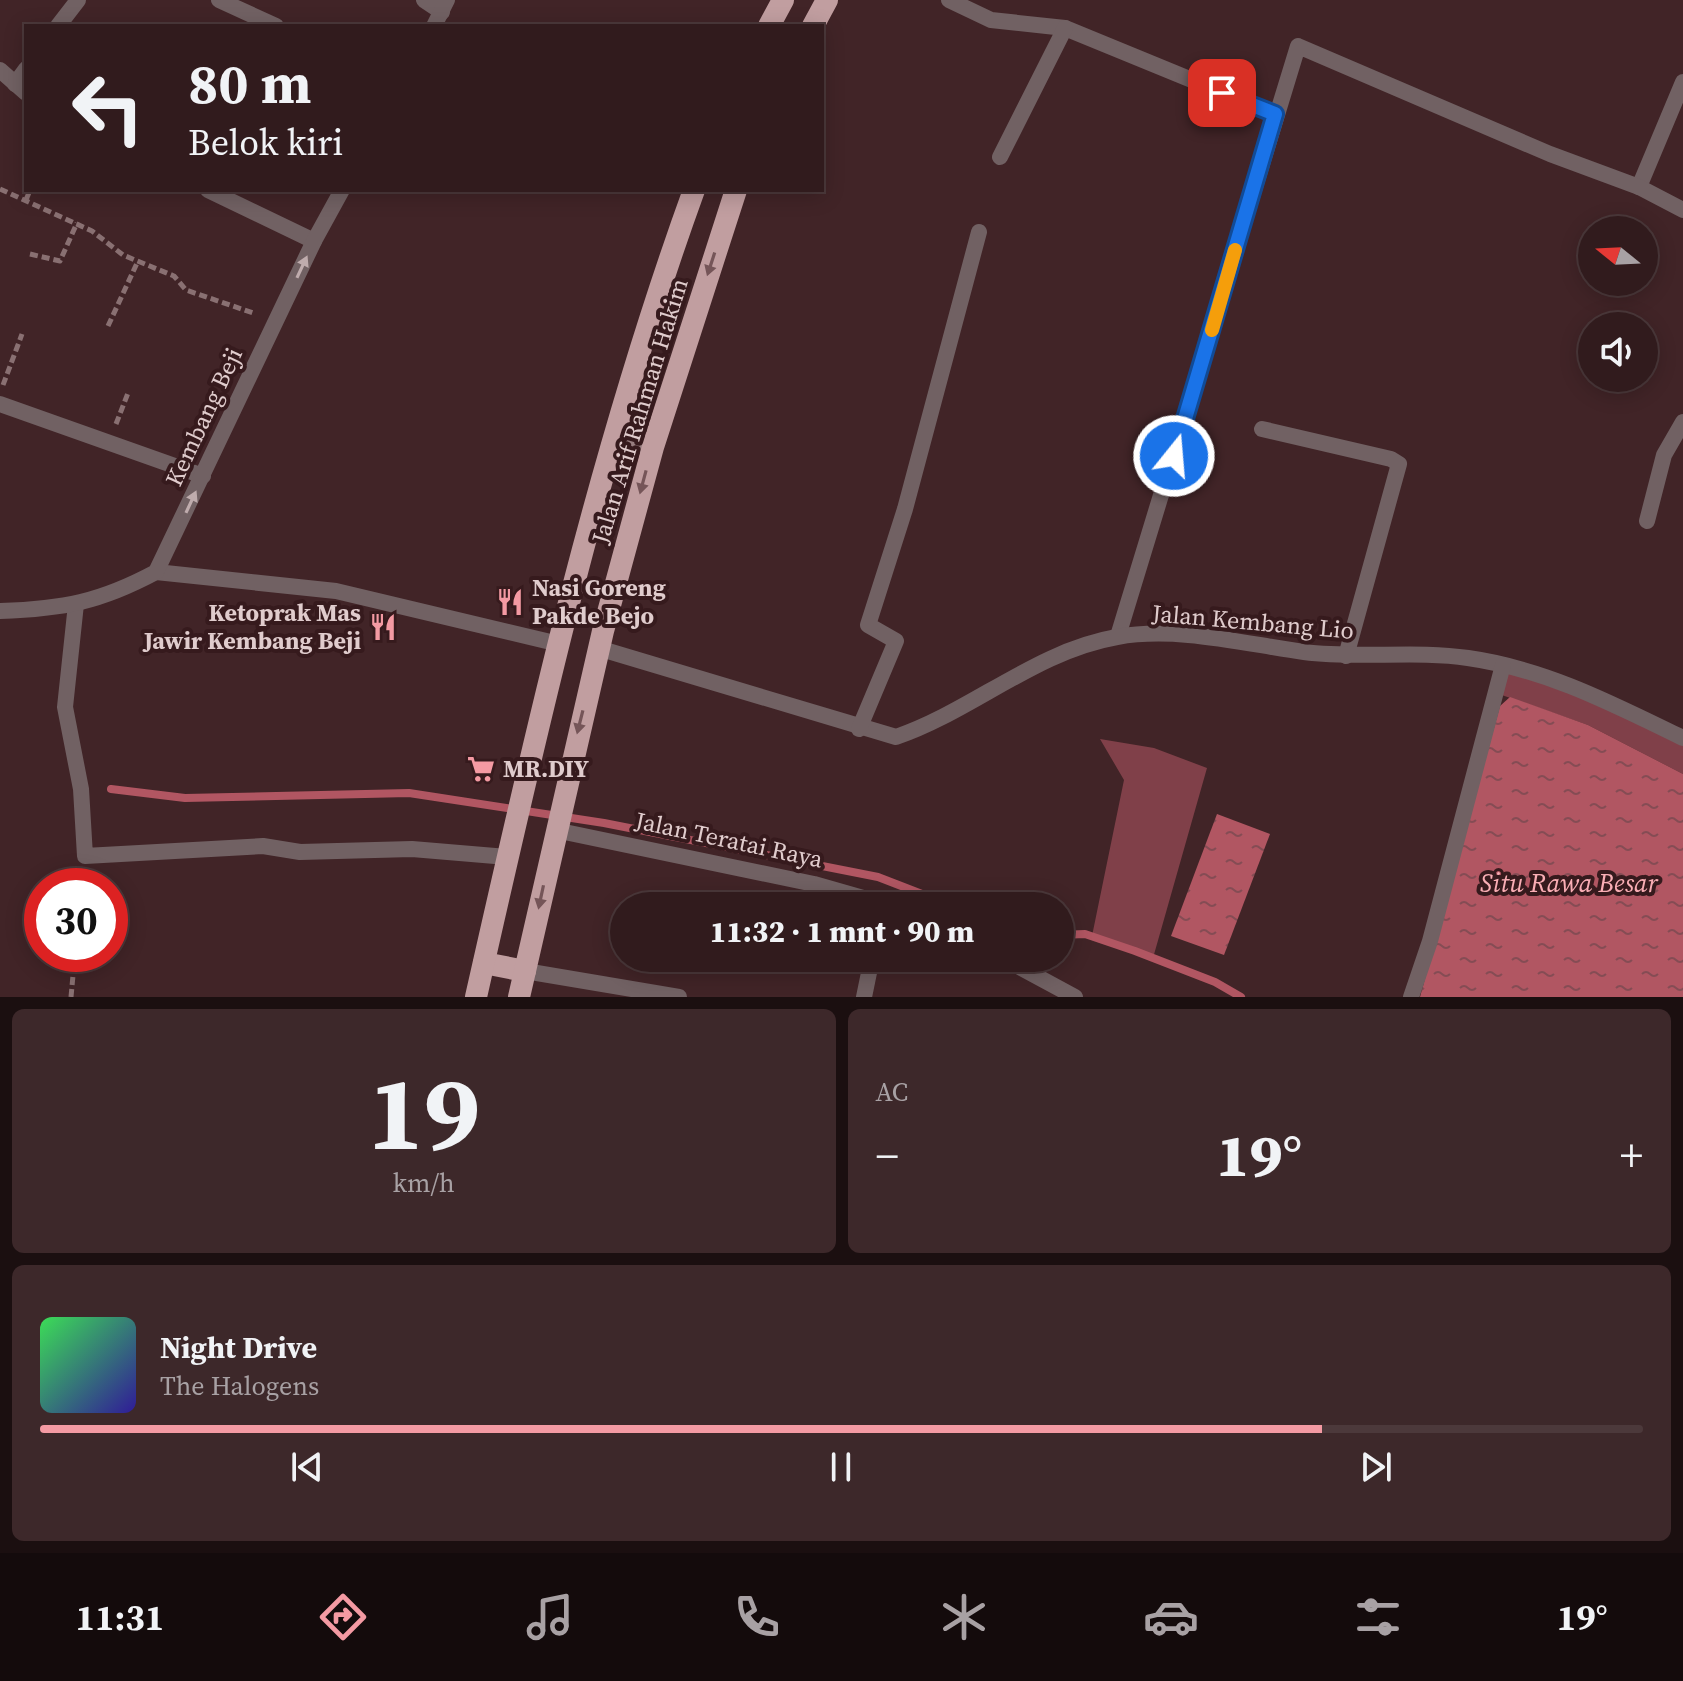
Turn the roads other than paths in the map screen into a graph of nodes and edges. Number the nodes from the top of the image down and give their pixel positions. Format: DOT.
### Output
graph roads {
  1 [pos="78,0"];
  2 [pos="219,0"];
  3 [pos="424,0"];
  4 [pos="783,0"];
  5 [pos="827,0"];
  6 [pos="949,0"];
  7 [pos="441,13"];
  8 [pos="60,24"];
  9 [pos="272,24"];
  10 [pos="770,24"];
  11 [pos="814,24"];
  12 [pos="1065,28"];
  13 [pos="0,70"];
  14 [pos="1683,82"];
  15 [pos="20,88"];
  16 [pos="1275,114"];
  17 [pos="1000,157"];
  18 [pos="1639,187"];
  19 [pos="212,192"];
  20 [pos="341,192"];
  21 [pos="693,192"];
  22 [pos="735,192"];
  23 [pos="1683,210"];
  24 [pos="979,232"];
  25 [pos="314,241"];
  26 [pos="0,404"];
  27 [pos="1683,422"];
  28 [pos="1262,429"];
  29 [pos="614,439"];
  30 [pos="653,447"];
  31 [pos="203,476"];
  32 [pos="1647,521"];
  33 [pos="156,572"];
  34 [pos="76,604"];
  35 [pos="0,611"];
  36 [pos="1118,636"];
  37 [pos="559,644"];
  38 [pos="598,648"];
  39 [pos="1346,656"];
  40 [pos="1503,665"];
  41 [pos="859,729"];
  42 [pos="1683,738"];
  43 [pos="556,826"];
  44 [pos="507,857"];
  45 [pos="839,892"];
  46 [pos="484,963"];
  47 [pos="525,971"];
  48 [pos="869,972"];
  49 [pos="1029,972"];
  50 [pos="650,995"];
  51 [pos="476,997"];
  52 [pos="519,997"];
  53 [pos="679,997"];
  54 [pos="864,997"];
  55 [pos="1075,997"];
  56 [pos="1411,997"];
  1 -- 8 [label="street"];
  2 -- 9 [label="street"];
  3 -- 7 [label="street"];
  4 -- 10 [label="highway"];
  5 -- 11 [label="highway"];
  6 -- 12 [label="street"];
  12 -- 16 [label="street"];
  12 -- 17 [label="street"];
  13 -- 15 [label="street"];
  14 -- 18 [label="street"];
  16 -- 18 [label="street"];
  16 -- 36 [label="street"];
  18 -- 23 [label="street"];
  19 -- 25 [label="street"];
  20 -- 25 [label="street, Kembang Beji"];
  21 -- 29 [label="highway, Jalan Arif Rahman Hakim"];
  22 -- 30 [label="highway, Jalan Arif Rahman Hakim, one-way"];
  24 -- 41 [label="street"];
  31 -- 25 [label="street, Kembang Beji, one-way"];
  26 -- 31 [label="street"];
  27 -- 32 [label="street"];
  28 -- 39 [label="street"];
  29 -- 30 [label="main road"];
  29 -- 37 [label="highway, Jalan Arif Rahman Hakim"];
  30 -- 38 [label="highway, Jalan Arif Rahman Hakim, one-way"];
  33 -- 31 [label="street, Kembang Beji, one-way"];
  33 -- 34 [label="street"];
  33 -- 37 [label="street"];
  34 -- 35 [label="street"];
  34 -- 44 [label="street"];
  36 -- 39 [label="street, Jalan Kembang Lio"];
  36 -- 41 [label="street, Jalan Kembang Lio"];
  37 -- 44 [label="highway"];
  38 -- 41 [label="street, Jalan Kembang Lio"];
  38 -- 43 [label="highway, one-way"];
  39 -- 40 [label="street, Jalan Kembang Lio"];
  40 -- 42 [label="street, Jalan Kembang Lio"];
  40 -- 56 [label="street"];
  43 -- 45 [label="street, Jalan Teratai Raya"];
  43 -- 47 [label="highway, one-way"];
  44 -- 46 [label="highway"];
  46 -- 47 [label="highway"];
  46 -- 51 [label="highway"];
  47 -- 50 [label="street"];
  47 -- 52 [label="highway"];
  48 -- 54 [label="street"];
  49 -- 55 [label="street"];
  50 -- 53 [label="street"];
}
